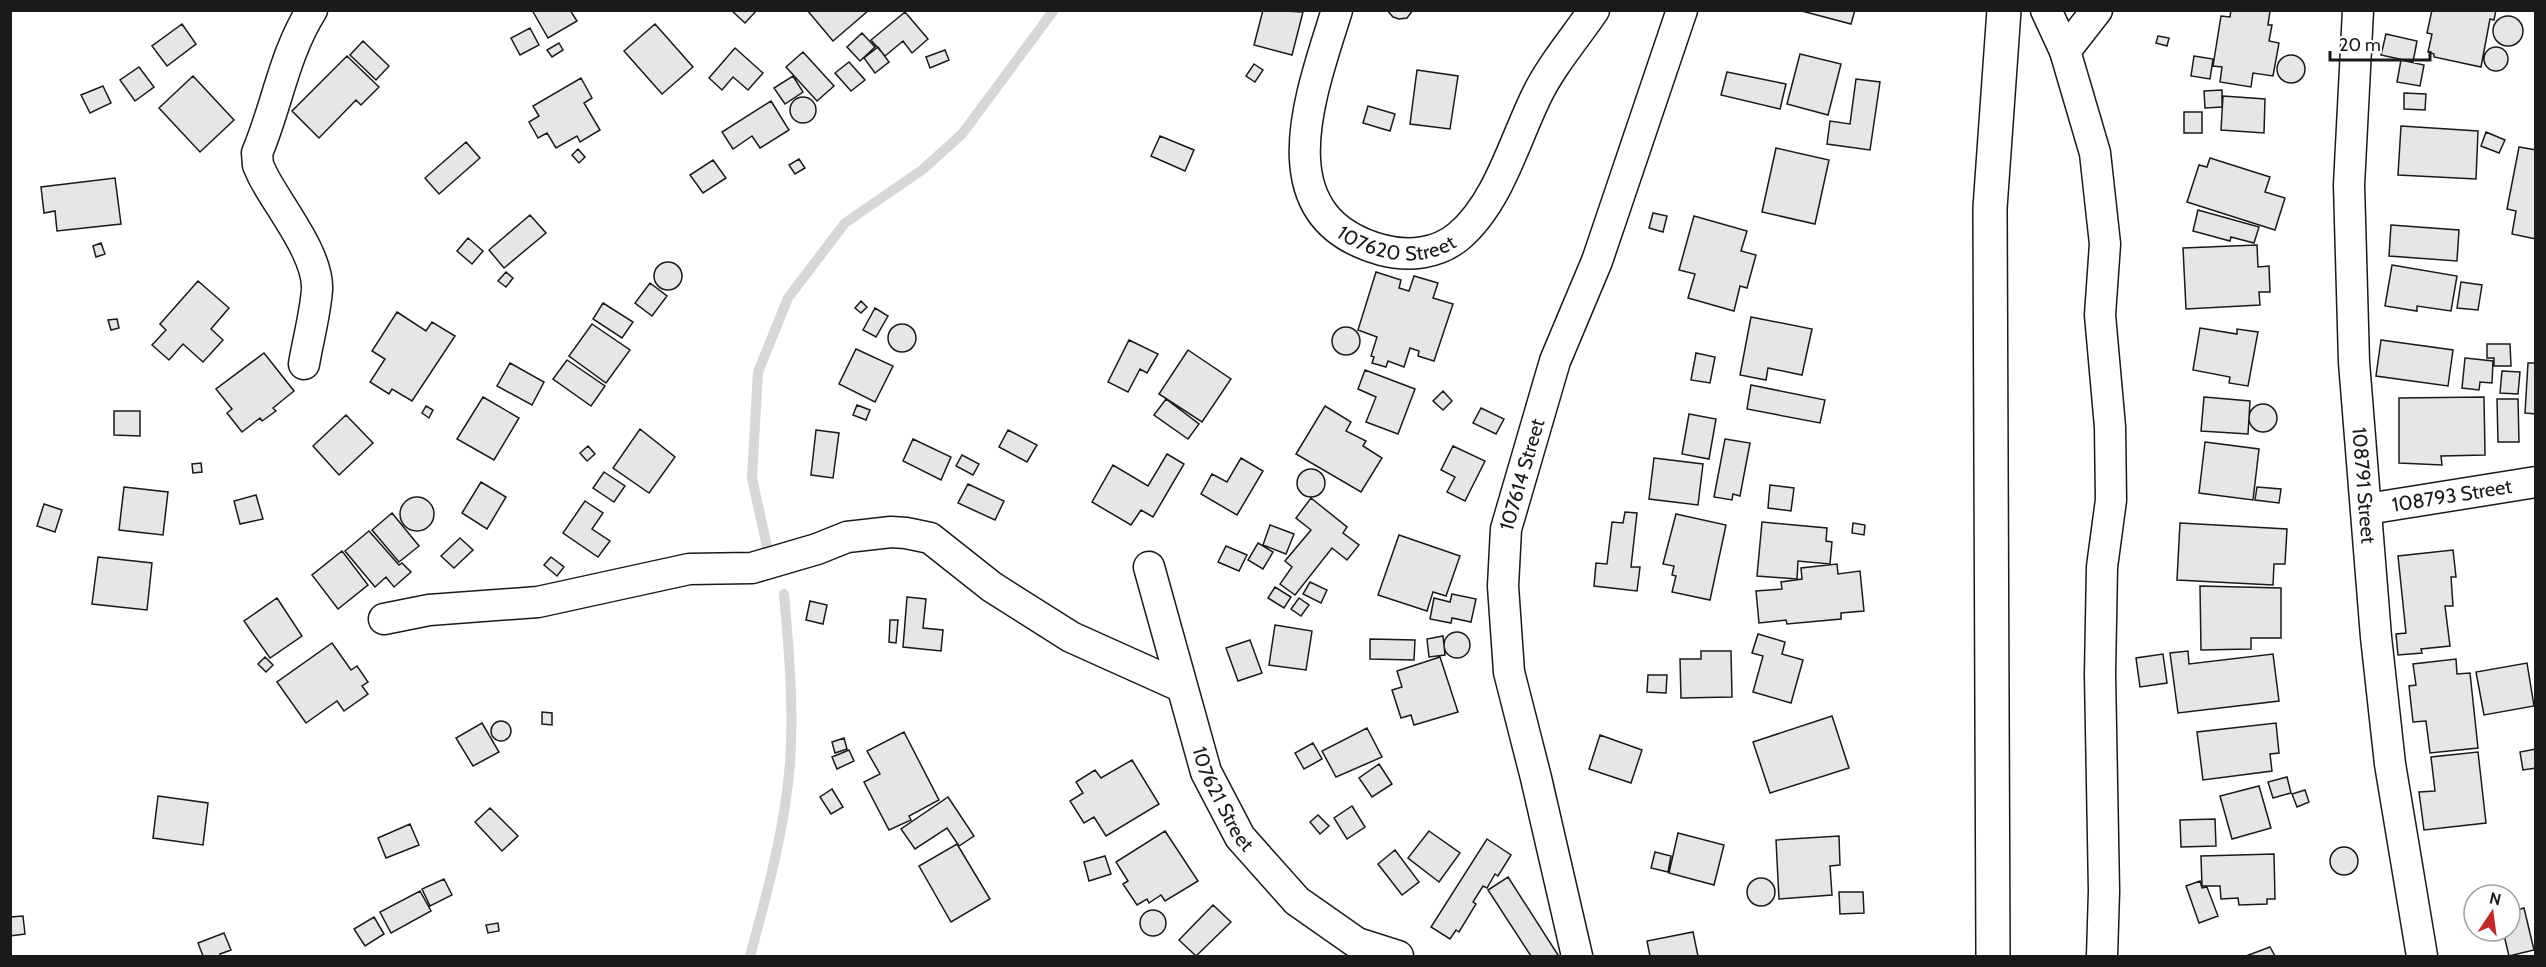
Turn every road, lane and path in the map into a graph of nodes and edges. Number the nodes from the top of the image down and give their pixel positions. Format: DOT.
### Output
graph roads {
  1 [pos="312,10"];
  2 [pos="1337,10"];
  3 [pos="1594,10"];
  4 [pos="1682,10"];
  5 [pos="2004,10"];
  6 [pos="2046,10"];
  7 [pos="2097,10"];
  8 [pos="2358,10"];
  9 [pos="2066,51"];
  10 [pos="304,364"];
  11 [pos="2535,482"];
  12 [pos="2367,508"];
  13 [pos="1149,567"];
  14 [pos="384,619"];
  15 [pos="1180,686"];
  16 [pos="1398,957"];
  17 [pos="1577,957"];
  18 [pos="1993,957"];
  19 [pos="2102,957"];
  20 [pos="2422,957"];
  1 -- 10 [label="street"];
  2 -- 3 [label="street, 107620 Street"];
  4 -- 17 [label="street, 107614 Street"];
  5 -- 18 [label="main road"];
  6 -- 9 [label="street"];
  7 -- 9 [label="street"];
  8 -- 12 [label="street, 108791 Street"];
  9 -- 19 [label="street"];
  11 -- 12 [label="street, 108793 Street"];
  12 -- 20 [label="street, 108791 Street"];
  13 -- 15 [label="street, 107621 Street"];
  14 -- 15 [label="street"];
  15 -- 16 [label="street, 107621 Street"];
}
